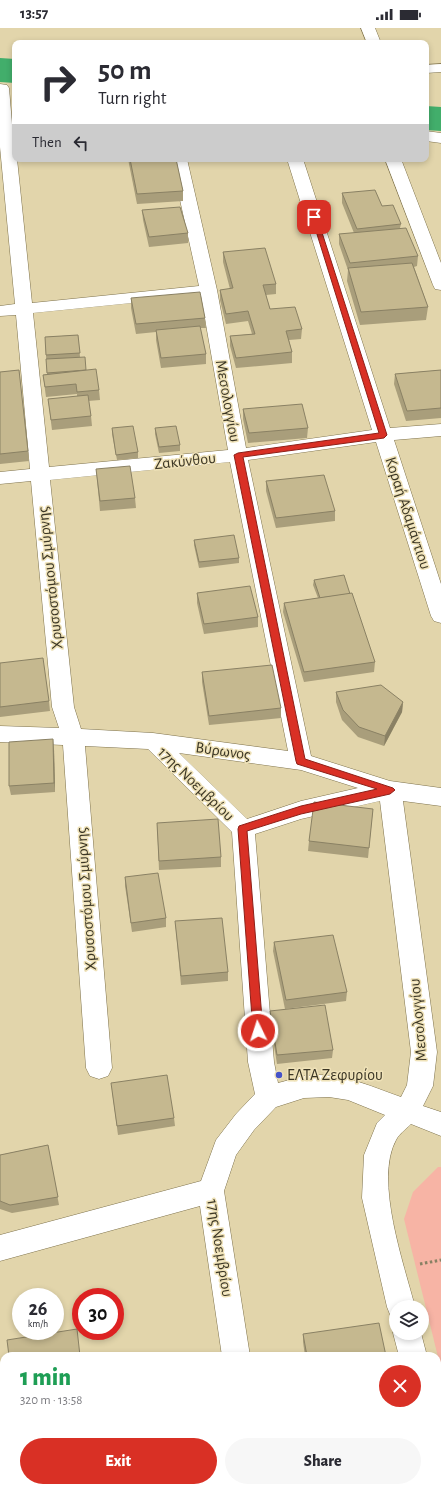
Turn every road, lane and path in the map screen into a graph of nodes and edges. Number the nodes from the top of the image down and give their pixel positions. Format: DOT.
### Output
graph roads {
  1 [pos="368,28"];
  2 [pos="373,40"];
  3 [pos="429,68"];
  4 [pos="441,68"];
  5 [pos="6,88"];
  6 [pos="429,136"];
  7 [pos="441,138"];
  8 [pos="12,162"];
  9 [pos="12,162"];
  10 [pos="180,162"];
  11 [pos="296,162"];
  12 [pos="394,162"];
  13 [pos="441,285"];
  14 [pos="208,290"];
  15 [pos="24,309"];
  16 [pos="0,311"];
  17 [pos="441,430"];
  18 [pos="384,435"];
  19 [pos="238,455"];
  20 [pos="39,475"];
  21 [pos="0,478"];
  22 [pos="441,616"];
  23 [pos="0,734"];
  24 [pos="73,738"];
  25 [pos="153,741"];
  26 [pos="301,761"];
  27 [pos="390,790"];
  28 [pos="441,797"];
  29 [pos="242,829"];
  30 [pos="99,1068"];
  31 [pos="268,1098"];
  32 [pos="407,1111"];
  33 [pos="441,1124"];
  34 [pos="211,1191"];
  35 [pos="0,1248"];
  36 [pos="399,1300"];
  37 [pos="409,1340"];
  38 [pos="235,1352"];
  39 [pos="412,1352"];
  1 -- 2 [label="street"];
  3 -- 4 [label="street"];
  5 -- 9 [label="street, Χρυσοστόμου Σμύρνης"];
  6 -- 7 [label="street"];
  8 -- 15 [label="street, Χρυσοστόμου Σμύρνης"];
  10 -- 14 [label="street, Μεσολογγίου"];
  11 -- 18 [label="street, Κοραή Αδαμάντιου"];
  12 -- 13 [label="street"];
  14 -- 15 [label="street"];
  14 -- 19 [label="street, Μεσολογγίου"];
  15 -- 16 [label="street"];
  15 -- 20 [label="street, Χρυσοστόμου Σμύρνης"];
  17 -- 18 [label="street, Ζακύνθου"];
  18 -- 19 [label="street, Ζακύνθου"];
  18 -- 22 [label="street, Κοραή Αδαμάντιου"];
  19 -- 20 [label="street, Ζακύνθου"];
  19 -- 26 [label="street, Μεσολογγίου"];
  20 -- 21 [label="street, Ζακύνθου"];
  20 -- 24 [label="street, Χρυσοστόμου Σμύρνης"];
  23 -- 24 [label="street, Βύρωνος"];
  24 -- 25 [label="street, Βύρωνος"];
  24 -- 30 [label="street, Χρυσοστόμου Σμύρνης"];
  25 -- 26 [label="street, Βύρωνος"];
  25 -- 29 [label="street, 17ης Νοεμβρίου"];
  26 -- 27 [label="street, Βύρωνος"];
  27 -- 28 [label="street, Βύρωνος"];
  27 -- 29 [label="street"];
  27 -- 32 [label="street, Μεσολογγίου"];
  29 -- 31 [label="street, 17ης Νοεμβρίου"];
  31 -- 32 [label="street"];
  31 -- 34 [label="street, 17ης Νοεμβρίου"];
  32 -- 33 [label="street"];
  32 -- 36 [label="street, Μεσολογγίου"];
  34 -- 35 [label="street"];
  34 -- 38 [label="street, 17ης Νοεμβρίου"];
  37 -- 39 [label="street"];
}
